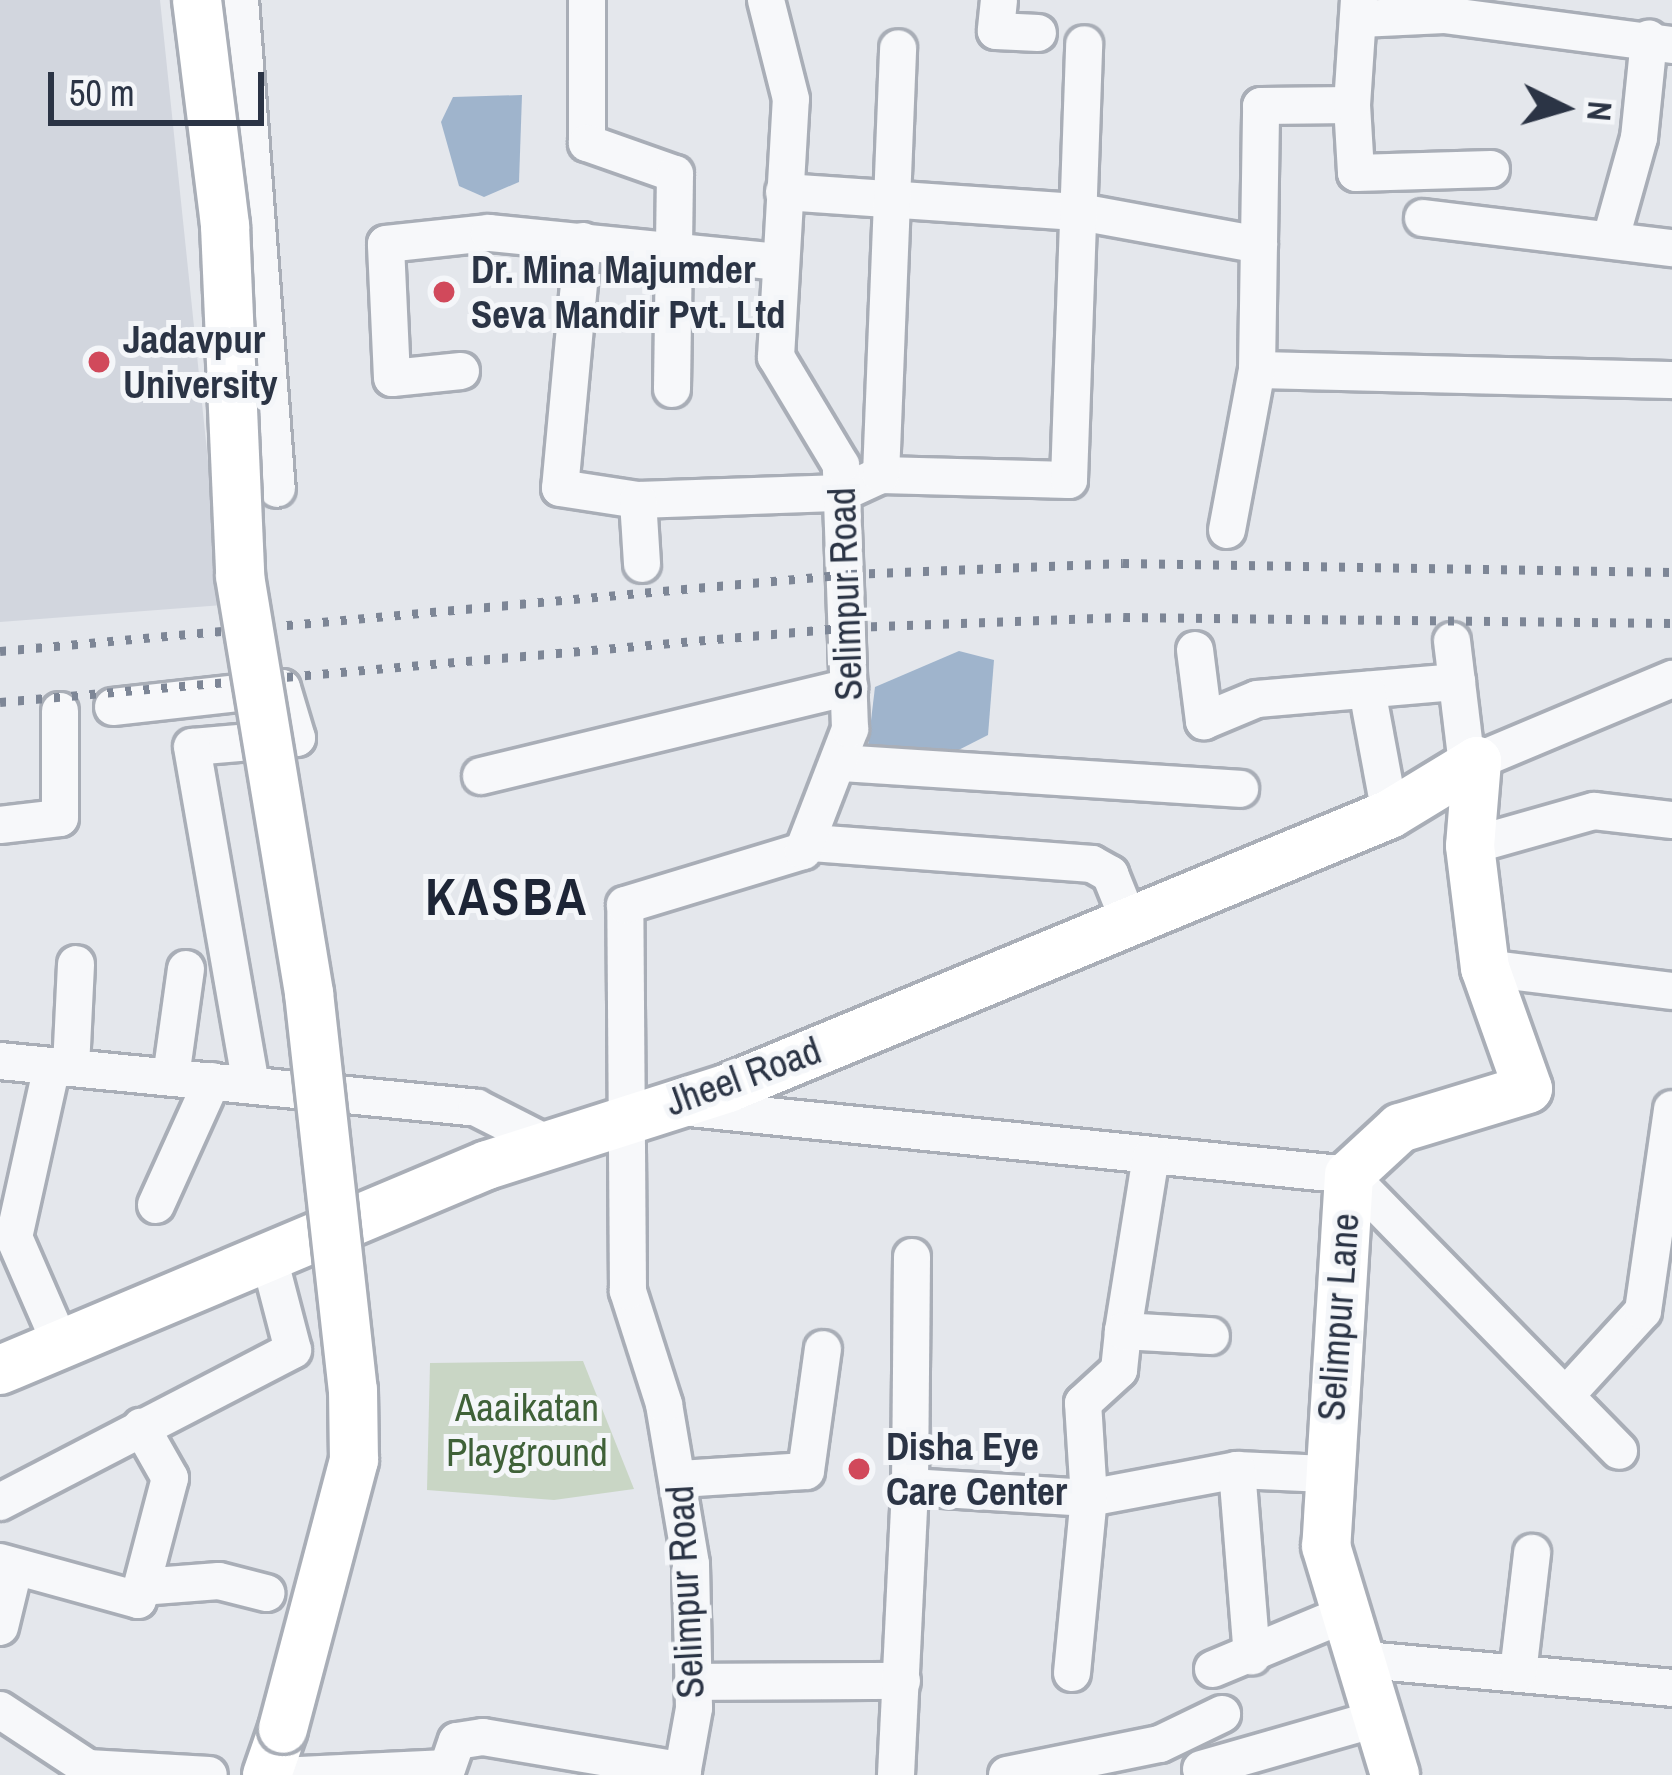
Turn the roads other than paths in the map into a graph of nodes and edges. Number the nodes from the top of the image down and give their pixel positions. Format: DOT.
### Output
graph roads {
  1 [pos="197,0"];
  2 [pos="240,0"];
  3 [pos="587,0"];
  4 [pos="766,0"];
  5 [pos="999,0"];
  6 [pos="1442,8"];
  7 [pos="1359,9"];
  8 [pos="1038,33"];
  9 [pos="1661,42"];
  10 [pos="1084,44"];
  11 [pos="898,48"];
  12 [pos="1352,105"];
  13 [pos="1491,169"];
  14 [pos="784,192"];
  15 [pos="893,206"];
  16 [pos="1080,212"];
  17 [pos="1423,218"];
  18 [pos="1610,238"];
  19 [pos="583,241"];
  20 [pos="1259,245"];
  21 [pos="1672,248"];
  22 [pos="678,251"];
  23 [pos="778,262"];
  24 [pos="1258,370"];
  25 [pos="461,371"];
  26 [pos="1672,380"];
  27 [pos="672,389"];
  28 [pos="881,476"];
  29 [pos="277,489"];
  30 [pos="842,494"];
  31 [pos="638,500"];
  32 [pos="1227,530"];
  33 [pos="642,564"];
  34 [pos="1452,640"];
  35 [pos="1196,650"];
  36 [pos="1672,679"];
  37 [pos="1457,682"];
  38 [pos="849,687"];
  39 [pos="1367,690"];
  40 [pos="113,707"];
  41 [pos="60,711"];
  42 [pos="841,763"];
  43 [pos="1472,763"];
  44 [pos="481,776"];
  45 [pos="1240,789"];
  46 [pos="1390,814"];
  47 [pos="1672,820"];
  48 [pos="0,825"];
  49 [pos="812,843"];
  50 [pos="1470,847"];
  51 [pos="1126,916"];
  52 [pos="76,964"];
  53 [pos="1485,968"];
  54 [pos="186,969"];
  55 [pos="1672,991"];
  56 [pos="0,1061"];
  57 [pos="62,1067"];
  58 [pos="171,1077"];
  59 [pos="212,1081"];
  60 [pos="251,1085"];
  61 [pos="671,1105"];
  62 [pos="1672,1109"];
  63 [pos="623,1117"];
  64 [pos="546,1143"];
  65 [pos="1151,1156"];
  66 [pos="1349,1174"];
  67 [pos="156,1204"];
  68 [pos="7,1239"];
  69 [pos="268,1254"];
  70 [pos="912,1257"];
  71 [pos="1123,1331"];
  72 [pos="1211,1336"];
  73 [pos="60,1343"];
  74 [pos="823,1349"];
  75 [pos="0,1370"];
  76 [pos="1568,1393"];
  77 [pos="142,1427"];
  78 [pos="1619,1451"];
  79 [pos="1237,1470"];
  80 [pos="1326,1474"];
  81 [pos="680,1479"];
  82 [pos="910,1487"];
  83 [pos="1089,1498"];
  84 [pos="0,1502"];
  85 [pos="1532,1552"];
  86 [pos="7,1566"];
  87 [pos="141,1588"];
  88 [pos="266,1594"];
  89 [pos="1343,1616"];
  90 [pos="0,1627"];
  91 [pos="1252,1656"];
  92 [pos="1366,1660"];
  93 [pos="1214,1669"];
  94 [pos="1072,1673"];
  95 [pos="1518,1673"];
  96 [pos="902,1681"];
  97 [pos="693,1682"];
  98 [pos="1672,1688"];
  99 [pos="0,1709"];
  100 [pos="1222,1714"];
  101 [pos="1382,1718"];
  102 [pos="1175,1763"];
  103 [pos="446,1771"];
  104 [pos="682,1773"];
  105 [pos="113,1774"];
  106 [pos="209,1775"];
  107 [pos="268,1775"];
  108 [pos="300,1775"];
  109 [pos="896,1775"];
  110 [pos="1007,1775"];
  111 [pos="1395,1775"];
  1 -- 107 [label="street, bridge"];
  2 -- 29 [label="street"];
  3 -- 22 [label="street"];
  4 -- 14 [label="street, Selimpur Road"];
  5 -- 8 [label="street"];
  6 -- 7 [label="street"];
  6 -- 9 [label="street"];
  7 -- 12 [label="street"];
  9 -- 18 [label="street"];
  10 -- 16 [label="street"];
  11 -- 15 [label="street"];
  12 -- 13 [label="street"];
  12 -- 20 [label="street"];
  14 -- 15 [label="street"];
  14 -- 23 [label="street, Selimpur Road"];
  15 -- 16 [label="street"];
  15 -- 28 [label="street"];
  16 -- 20 [label="street"];
  16 -- 28 [label="street"];
  17 -- 18 [label="street"];
  18 -- 21 [label="street"];
  19 -- 22 [label="street"];
  19 -- 25 [label="street"];
  19 -- 31 [label="street"];
  20 -- 24 [label="street"];
  22 -- 23 [label="street"];
  22 -- 27 [label="street"];
  23 -- 30 [label="street, Selimpur Road"];
  24 -- 26 [label="street"];
  24 -- 32 [label="street"];
  28 -- 30 [label="street"];
  30 -- 31 [label="street"];
  30 -- 38 [label="street, Selimpur Road"];
  31 -- 33 [label="street"];
  34 -- 37 [label="street"];
  35 -- 39 [label="street"];
  36 -- 43 [label="street"];
  37 -- 39 [label="street"];
  37 -- 43 [label="street"];
  38 -- 42 [label="street, Selimpur Road"];
  38 -- 44 [label="street"];
  39 -- 46 [label="street"];
  40 -- 60 [label="street"];
  41 -- 48 [label="street"];
  42 -- 45 [label="street"];
  42 -- 49 [label="street, Selimpur Road"];
  43 -- 46 [label="street, Jheel Road"];
  43 -- 50 [label="street, Selimpur Lane"];
  46 -- 51 [label="street, Jheel Road"];
  47 -- 50 [label="street"];
  49 -- 51 [label="street"];
  49 -- 63 [label="street, Selimpur Road"];
  50 -- 53 [label="street, Selimpur Lane"];
  51 -- 61 [label="street, Jheel Road"];
  52 -- 57 [label="street"];
  53 -- 55 [label="street"];
  53 -- 66 [label="street, Selimpur Lane"];
  54 -- 58 [label="street"];
  56 -- 57 [label="street"];
  57 -- 58 [label="street"];
  57 -- 68 [label="street"];
  58 -- 59 [label="street"];
  59 -- 60 [label="street"];
  59 -- 67 [label="street"];
  60 -- 64 [label="street"];
  61 -- 63 [label="street, Jheel Road"];
  61 -- 65 [label="street"];
  62 -- 76 [label="street"];
  63 -- 64 [label="street, Jheel Road"];
  63 -- 81 [label="street, Selimpur Road"];
  64 -- 69 [label="street, Jheel Road"];
  65 -- 66 [label="street"];
  65 -- 71 [label="street"];
  66 -- 76 [label="street"];
  66 -- 80 [label="street, Selimpur Lane"];
  68 -- 73 [label="street"];
  69 -- 73 [label="street, Jheel Road"];
  69 -- 77 [label="street"];
  70 -- 82 [label="street"];
  71 -- 72 [label="street"];
  71 -- 83 [label="street"];
  73 -- 75 [label="street, Jheel Road"];
  74 -- 81 [label="street"];
  76 -- 78 [label="street"];
  77 -- 84 [label="street"];
  77 -- 87 [label="street"];
  79 -- 80 [label="street"];
  79 -- 83 [label="street"];
  79 -- 91 [label="street"];
  80 -- 89 [label="street, Selimpur Lane"];
  81 -- 97 [label="street, Selimpur Road"];
  82 -- 83 [label="street"];
  82 -- 96 [label="street"];
  83 -- 94 [label="street"];
  85 -- 95 [label="street"];
  86 -- 87 [label="street"];
  86 -- 90 [label="street"];
  87 -- 88 [label="street"];
  89 -- 91 [label="street"];
  89 -- 92 [label="street, Selimpur Lane"];
  91 -- 93 [label="street"];
  92 -- 95 [label="street"];
  92 -- 101 [label="street, Selimpur Lane"];
  95 -- 98 [label="street"];
  96 -- 97 [label="street"];
  96 -- 109 [label="street"];
  97 -- 104 [label="street, Selimpur Road"];
  99 -- 105 [label="street"];
  100 -- 102 [label="street"];
  101 -- 102 [label="street"];
  101 -- 111 [label="street, Selimpur Lane"];
  102 -- 110 [label="street"];
  103 -- 104 [label="street"];
  103 -- 108 [label="street"];
  105 -- 106 [label="street"];
}
